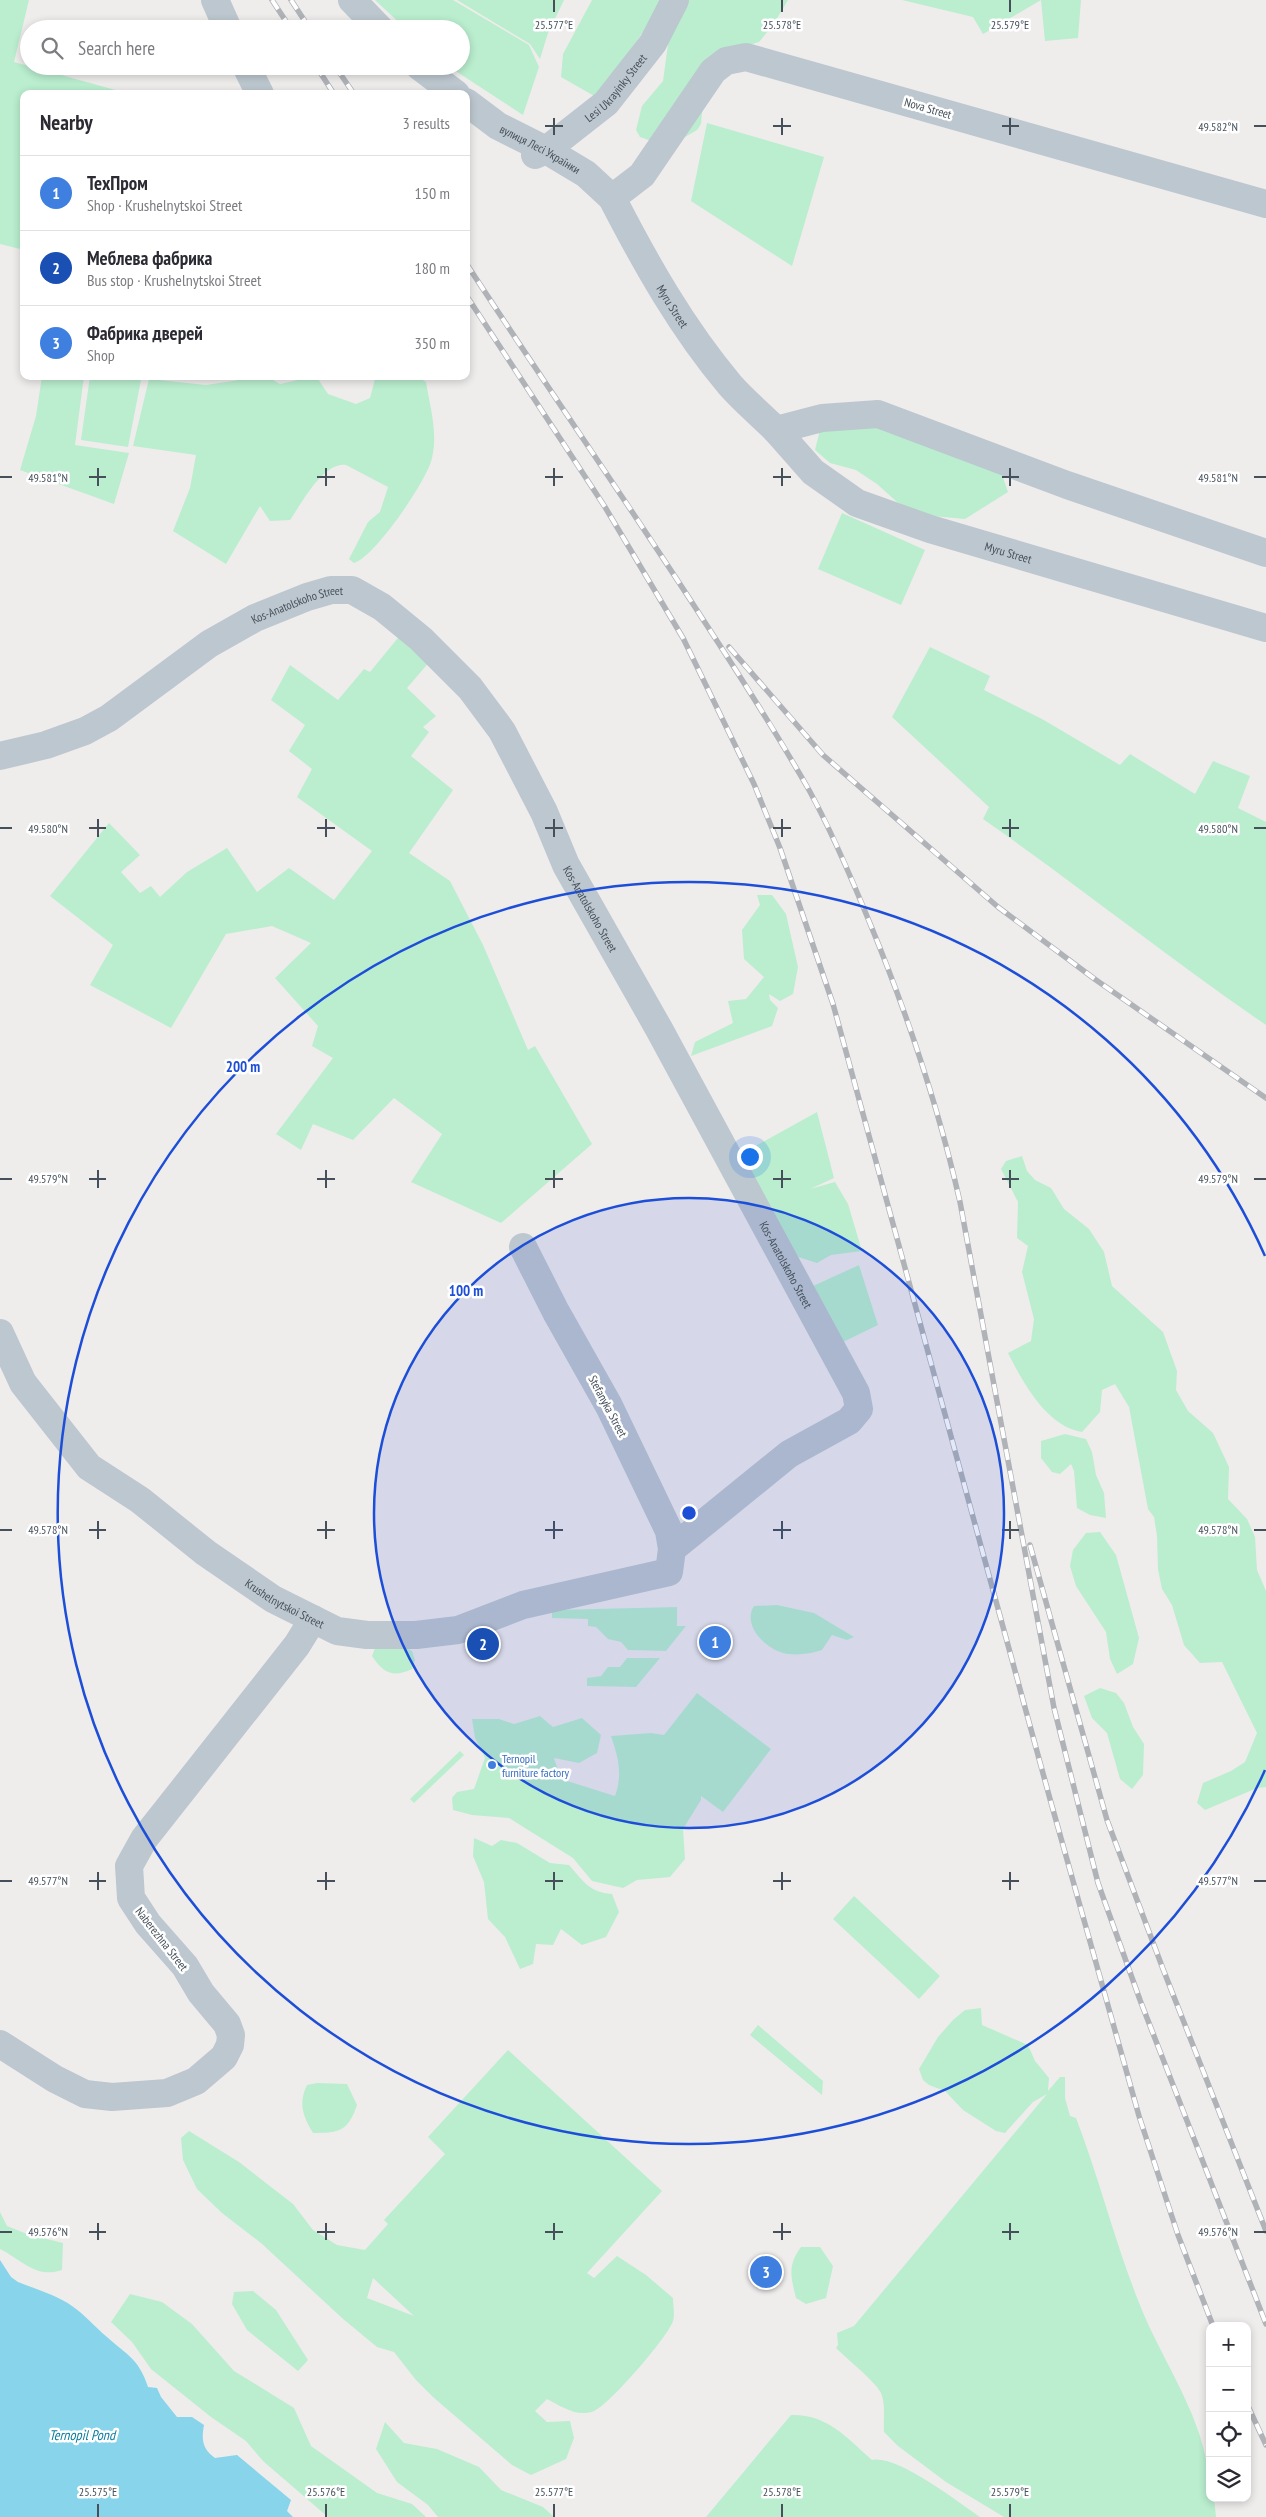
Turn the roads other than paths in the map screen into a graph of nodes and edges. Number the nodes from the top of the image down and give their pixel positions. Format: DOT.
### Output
graph roads {
  1 [pos="215,0"];
  2 [pos="352,0"];
  3 [pos="675,0"];
  4 [pos="224,20"];
  5 [pos="371,20"];
  6 [pos="250,75"];
  7 [pos="432,75"];
  8 [pos="258,90"];
  9 [pos="451,90"];
  10 [pos="470,105"];
  11 [pos="541,152"];
  12 [pos="612,198"];
  13 [pos="1266,204"];
  14 [pos="776,430"];
  15 [pos="1266,553"];
  16 [pos="1266,628"];
  17 [pos="0,756"];
  18 [pos="523,1247"];
  19 [pos="0,1333"];
  20 [pos="671,1560"];
  21 [pos="313,1619"];
  22 [pos="0,2044"];
  1 -- 4 [label="street"];
  2 -- 5 [label="street"];
  3 -- 11 [label="street, Lesi Ukrayinky Street"];
  6 -- 8 [label="street"];
  7 -- 9 [label="street"];
  10 -- 11 [label="street, вулиця Лесі Українки"];
  11 -- 12 [label="street, вулиця Лесі Українки"];
  12 -- 13 [label="street, Nova Street"];
  12 -- 14 [label="street, Myru Street"];
  14 -- 15 [label="street"];
  14 -- 16 [label="street, Myru Street"];
  17 -- 20 [label="street, Kos-Anatolskoho Street"];
  18 -- 20 [label="street, Stefanyka Street"];
  19 -- 21 [label="street, Krushelnytskoi Street"];
  20 -- 21 [label="street, Krushelnytskoi Street"];
  21 -- 22 [label="street, Naberezhna Street"];
}
